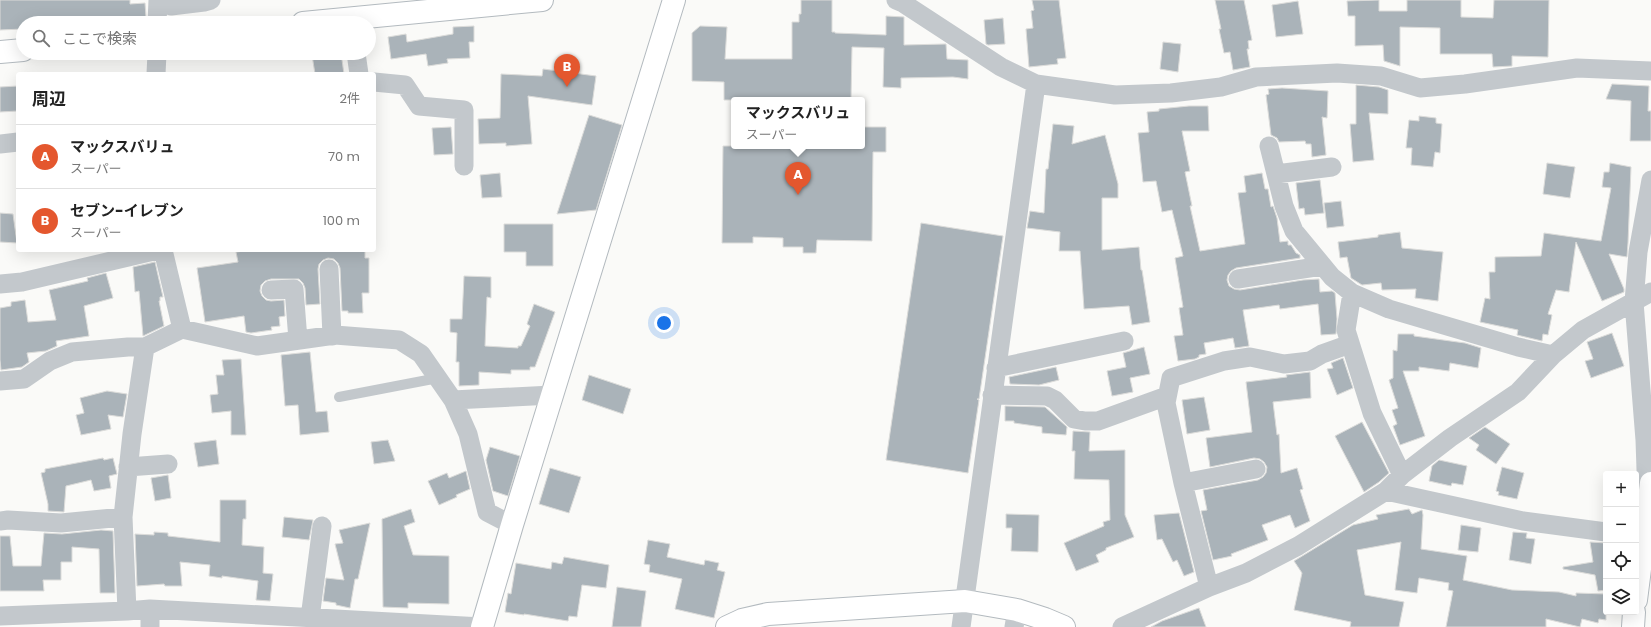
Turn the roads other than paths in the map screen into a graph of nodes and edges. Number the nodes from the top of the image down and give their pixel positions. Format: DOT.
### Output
graph roads {
  1 [pos="158,0"];
  2 [pos="211,0"];
  3 [pos="542,0"];
  4 [pos="674,0"];
  5 [pos="896,0"];
  6 [pos="157,16"];
  7 [pos="376,18"];
  8 [pos="16,51"];
  9 [pos="0,52"];
  10 [pos="157,60"];
  11 [pos="357,60"];
  12 [pos="1651,71"];
  13 [pos="156,72"];
  14 [pos="359,72"];
  15 [pos="376,82"];
  16 [pos="1036,84"];
  17 [pos="16,142"];
  18 [pos="0,144"];
  19 [pos="1269,146"];
  20 [pos="464,166"];
  21 [pos="1332,168"];
  22 [pos="1276,174"];
  23 [pos="1651,180"];
  24 [pos="150,252"];
  25 [pos="163,252"];
  26 [pos="1322,266"];
  27 [pos="329,270"];
  28 [pos="1238,279"];
  29 [pos="0,284"];
  30 [pos="271,290"];
  31 [pos="1352,292"];
  32 [pos="1651,292"];
  33 [pos="1634,302"];
  34 [pos="182,329"];
  35 [pos="332,336"];
  36 [pos="298,340"];
  37 [pos="1124,341"];
  38 [pos="1350,344"];
  39 [pos="145,347"];
  40 [pos="1553,355"];
  41 [pos="996,368"];
  42 [pos="438,378"];
  43 [pos="0,380"];
  44 [pos="552,395"];
  45 [pos="992,395"];
  46 [pos="1167,396"];
  47 [pos="339,397"];
  48 [pos="453,400"];
  49 [pos="168,464"];
  50 [pos="128,467"];
  51 [pos="1256,469"];
  52 [pos="1402,475"];
  53 [pos="1183,483"];
  54 [pos="1651,483"];
  55 [pos="1386,491"];
  56 [pos="123,517"];
  57 [pos="0,521"];
  58 [pos="512,524"];
  59 [pos="322,526"];
  60 [pos="1644,530"];
  61 [pos="1603,532"];
  62 [pos="1638,579"];
  63 [pos="1209,587"];
  64 [pos="964,601"];
  65 [pos="126,611"];
  66 [pos="1634,615"];
  67 [pos="0,616"];
  68 [pos="150,618"];
  69 [pos="310,618"];
  70 [pos="1016,619"];
  71 [pos="483,627"];
  72 [pos="727,627"];
  73 [pos="961,627"];
  74 [pos="1064,627"];
  75 [pos="1122,627"];
  76 [pos="1632,627"];
  1 -- 2 [label="street"];
  1 -- 6 [label="street"];
  3 -- 7 [label="street"];
  4 -- 44 [label="street"];
  5 -- 16 [label="street"];
  8 -- 9 [label="street"];
  10 -- 13 [label="street"];
  11 -- 14 [label="street"];
  12 -- 16 [label="street"];
  15 -- 20 [label="street"];
  16 -- 41 [label="street"];
  17 -- 18 [label="street"];
  19 -- 22 [label="street"];
  21 -- 22 [label="street"];
  22 -- 26 [label="street"];
  23 -- 33 [label="street"];
  24 -- 29 [label="street"];
  25 -- 34 [label="street"];
  26 -- 28 [label="street"];
  26 -- 31 [label="street"];
  27 -- 35 [label="street"];
  30 -- 36 [label="street"];
  31 -- 38 [label="street"];
  31 -- 40 [label="street"];
  32 -- 33 [label="street"];
  33 -- 40 [label="street"];
  33 -- 60 [label="street"];
  34 -- 36 [label="street"];
  34 -- 39 [label="street"];
  35 -- 36 [label="street"];
  35 -- 42 [label="street"];
  37 -- 41 [label="street"];
  38 -- 46 [label="street"];
  38 -- 52 [label="street"];
  39 -- 43 [label="street"];
  39 -- 50 [label="street"];
  40 -- 52 [label="street"];
  41 -- 45 [label="street"];
  42 -- 47 [label="lane"];
  42 -- 48 [label="street"];
  44 -- 48 [label="street"];
  44 -- 58 [label="street"];
  45 -- 46 [label="street"];
  45 -- 64 [label="street"];
  46 -- 53 [label="street"];
  48 -- 58 [label="street"];
  49 -- 50 [label="street"];
  50 -- 56 [label="street"];
  51 -- 53 [label="street"];
  52 -- 55 [label="street"];
  53 -- 63 [label="street"];
  54 -- 60 [label="street"];
  55 -- 61 [label="street"];
  55 -- 63 [label="street"];
  56 -- 57 [label="street"];
  56 -- 65 [label="street"];
  58 -- 71 [label="street"];
  59 -- 69 [label="street"];
  60 -- 62 [label="street"];
  63 -- 75 [label="street"];
  64 -- 70 [label="street"];
  64 -- 72 [label="street"];
  64 -- 73 [label="street"];
  65 -- 67 [label="street"];
  65 -- 68 [label="street"];
  66 -- 76 [label="street"];
  68 -- 69 [label="street"];
  69 -- 71 [label="street"];
  70 -- 74 [label="street"];
}
